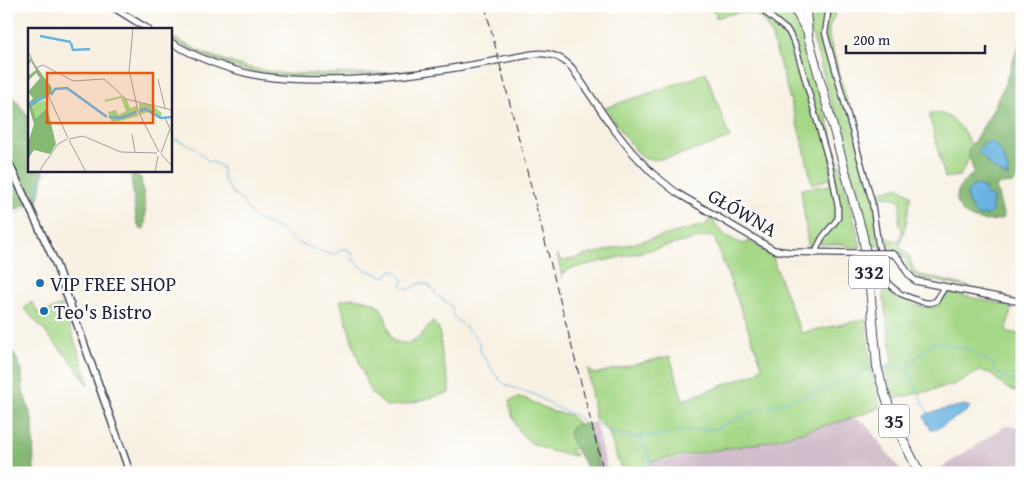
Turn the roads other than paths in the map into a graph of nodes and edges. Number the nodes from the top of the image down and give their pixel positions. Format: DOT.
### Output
graph roads {
  1 [pos="111,6"];
  2 [pos="762,6"];
  3 [pos="807,6"];
  4 [pos="832,6"];
  5 [pos="790,8"];
  6 [pos="146,28"];
  7 [pos="808,36"];
  8 [pos="171,42"];
  9 [pos="6,157"];
  10 [pos="816,253"];
  11 [pos="945,287"];
  12 [pos="1022,302"];
  13 [pos="877,366"];
  14 [pos="130,473"];
  15 [pos="920,473"];
  1 -- 6 [label="street"];
  2 -- 10 [label="street"];
  3 -- 5 [label="main road, 332"];
  3 -- 7 [label="main road, 332"];
  4 -- 11 [label="street"];
  5 -- 7 [label="main road, 332"];
  7 -- 13 [label="main road, 332"];
  8 -- 10 [label="street, GŁÓWNA"];
  9 -- 14 [label="main road"];
  10 -- 11 [label="street, GŁÓWNA, bridge"];
  11 -- 12 [label="street, GŁÓWNA"];
  13 -- 15 [label="main road, 35"];
}
